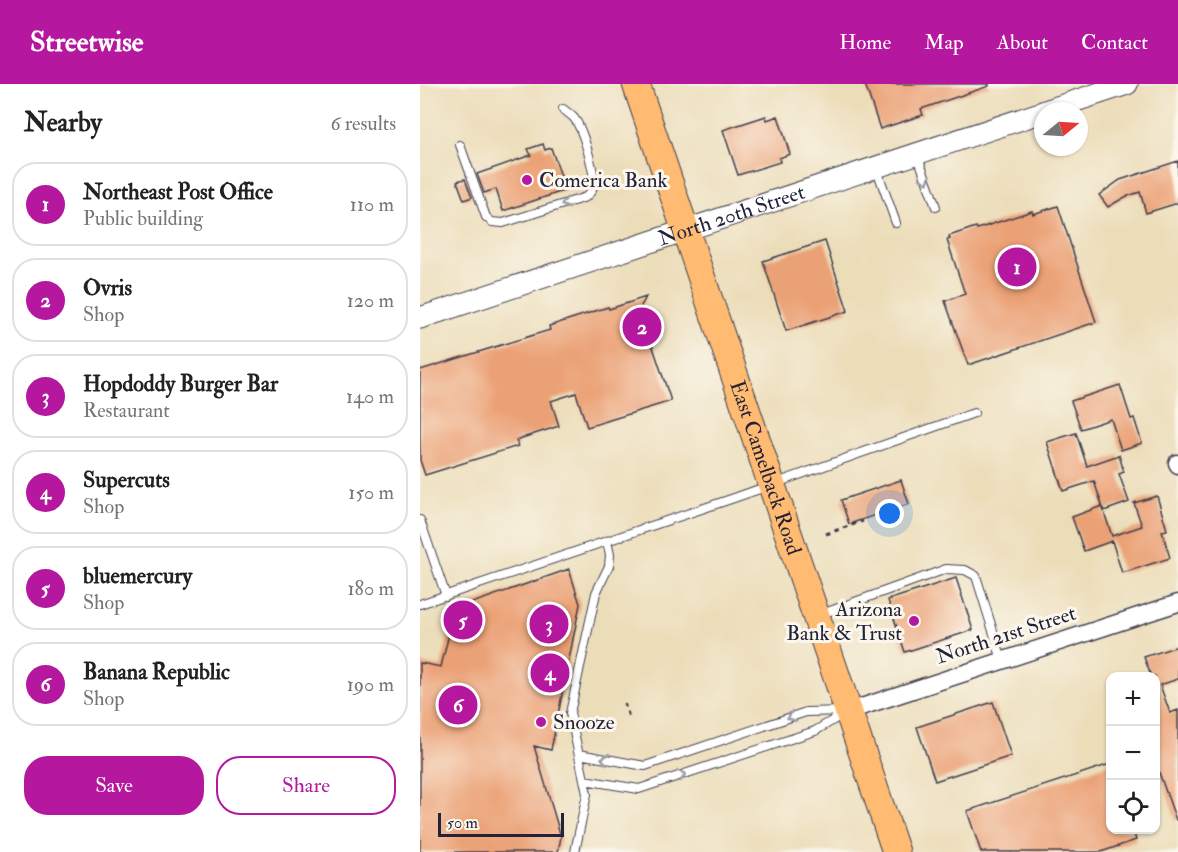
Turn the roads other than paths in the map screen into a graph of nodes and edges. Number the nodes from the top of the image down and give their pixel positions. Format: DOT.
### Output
graph roads {
  1 [pos="1127,84"];
  2 [pos="640,86"];
  3 [pos="1072,102"];
  4 [pos="563,109"];
  5 [pos="1034,114"];
  6 [pos="460,145"];
  7 [pos="916,154"];
  8 [pos="876,167"];
  9 [pos="936,207"];
  10 [pos="896,223"];
  11 [pos="685,231"];
  12 [pos="420,318"];
  13 [pos="974,413"];
  14 [pos="770,484"];
  15 [pos="420,520"];
  16 [pos="607,541"];
  17 [pos="446,596"];
  18 [pos="1178,603"];
  19 [pos="420,604"];
  20 [pos="816,616"];
  21 [pos="1002,660"];
  22 [pos="849,711"];
  23 [pos="579,754"];
  24 [pos="584,780"];
  25 [pos="575,852"];
  26 [pos="896,852"];
  1 -- 3 [label="street, North 20th Street"];
  2 -- 11 [label="main road, East Camelback Road"];
  4 -- 6 [label="lane, one-way"];
  5 -- 7 [label="street, North 20th Street"];
  7 -- 8 [label="street, North 20th Street"];
  7 -- 9 [label="lane, one-way"];
  8 -- 10 [label="lane"];
  8 -- 11 [label="street, North 20th Street"];
  11 -- 12 [label="street, North 20th Street"];
  11 -- 14 [label="main road, East Camelback Road"];
  13 -- 14 [label="lane"];
  14 -- 16 [label="lane"];
  14 -- 20 [label="main road, East Camelback Road"];
  15 -- 17 [label="lane"];
  16 -- 17 [label="lane"];
  16 -- 23 [label="lane"];
  17 -- 19 [label="lane"];
  18 -- 21 [label="street, North 21st Street"];
  20 -- 21 [label="lane"];
  20 -- 22 [label="main road, East Camelback Road"];
  21 -- 22 [label="street, North 21st Street"];
  22 -- 23 [label="lane, one-way"];
  24 -- 22 [label="lane, one-way"];
  22 -- 26 [label="main road, East Camelback Road"];
  23 -- 24 [label="lane"];
  24 -- 25 [label="lane"];
}
